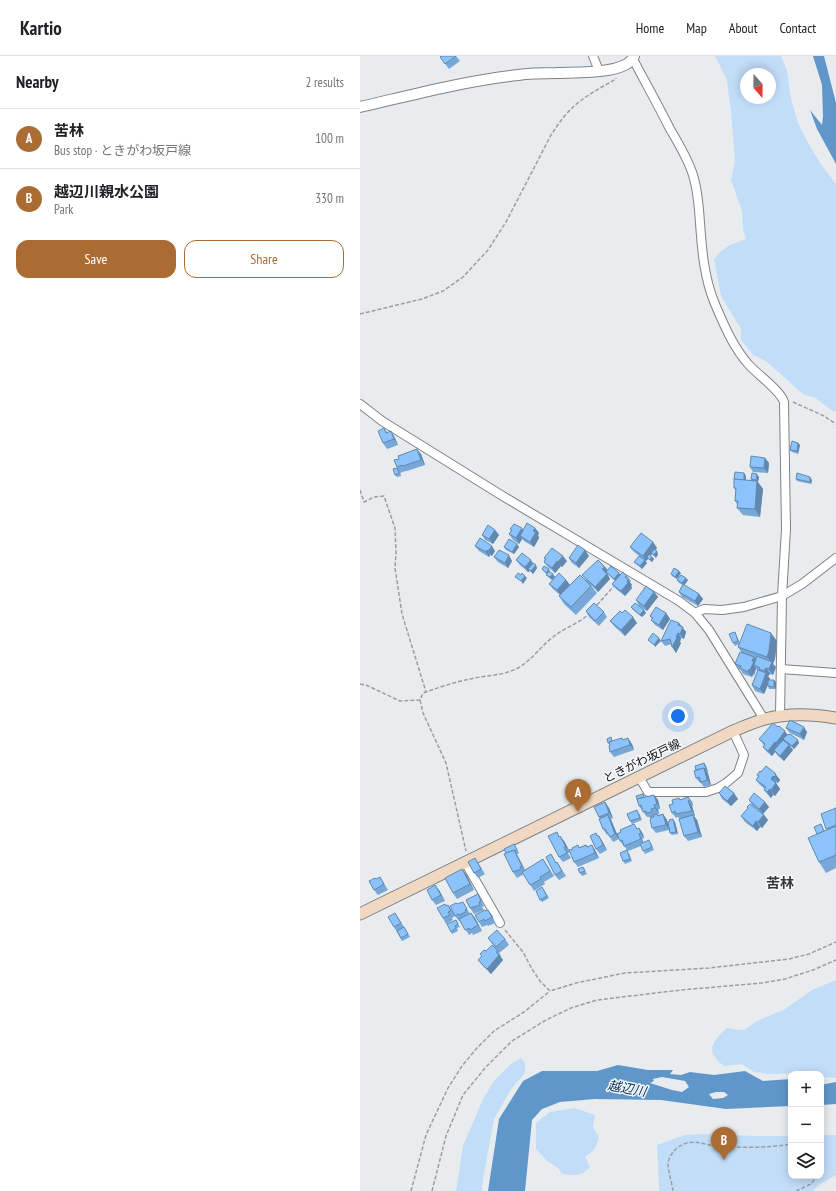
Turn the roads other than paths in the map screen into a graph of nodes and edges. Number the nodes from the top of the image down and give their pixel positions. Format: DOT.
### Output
graph roads {
  1 [pos="593,56"];
  2 [pos="633,58"];
  3 [pos="599,71"];
  4 [pos="360,107"];
  5 [pos="360,404"];
  6 [pos="836,558"];
  7 [pos="782,596"];
  8 [pos="695,613"];
  9 [pos="781,669"];
  10 [pos="836,673"];
  11 [pos="780,716"];
  12 [pos="836,718"];
  13 [pos="764,719"];
  14 [pos="733,731"];
  15 [pos="639,777"];
  16 [pos="467,861"];
  17 [pos="360,914"];
  18 [pos="500,924"];
  1 -- 3 [label="street"];
  2 -- 3 [label="street"];
  2 -- 7 [label="street"];
  3 -- 4 [label="street"];
  5 -- 8 [label="street"];
  6 -- 7 [label="street"];
  7 -- 8 [label="street"];
  7 -- 9 [label="street"];
  8 -- 13 [label="street"];
  9 -- 10 [label="street"];
  9 -- 11 [label="street"];
  11 -- 12 [label="main road, ときがわ坂戸線"];
  11 -- 13 [label="main road, ときがわ坂戸線"];
  13 -- 14 [label="main road, ときがわ坂戸線"];
  14 -- 15 [label="main road, ときがわ坂戸線"];
  14 -- 15 [label="street"];
  15 -- 16 [label="main road, ときがわ坂戸線"];
  16 -- 17 [label="main road, ときがわ坂戸線"];
  16 -- 18 [label="street"];
}
